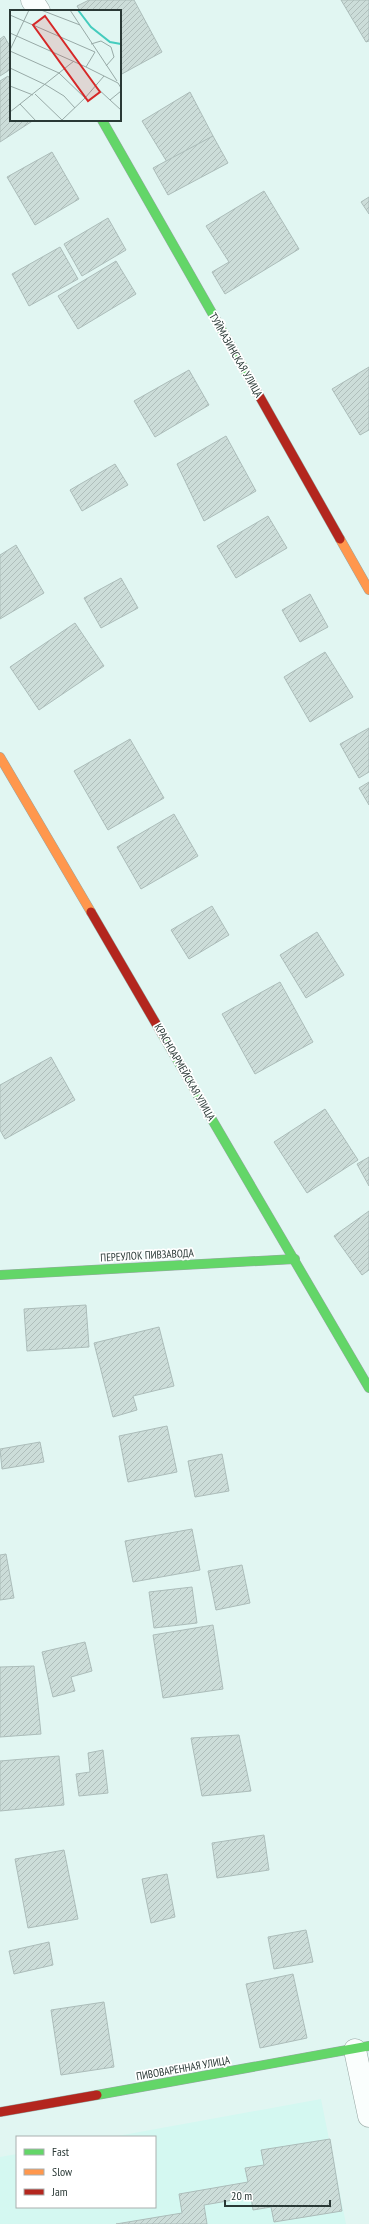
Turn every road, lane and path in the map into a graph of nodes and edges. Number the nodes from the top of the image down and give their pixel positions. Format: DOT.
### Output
graph roads {
  1 [pos="32,0"];
  2 [pos="38,10"];
  3 [pos="103,121"];
  4 [pos="369,590"];
  5 [pos="0,757"];
  6 [pos="295,1259"];
  7 [pos="0,1275"];
  8 [pos="369,1388"];
  9 [pos="362,2048"];
  10 [pos="0,2112"];
  11 [pos="369,2116"];
  1 -- 2 [label="street"];
  3 -- 4 [label="street, ТУЙМАЗИНСКАЯ УЛИЦА"];
  5 -- 6 [label="street, КРАСНОАРМЕЙСКАЯ УЛИЦА"];
  6 -- 7 [label="street, ПЕРЕУЛОК ПИВЗАВОДА"];
  6 -- 8 [label="street, КРАСНОАРМЕЙСКАЯ УЛИЦА"];
  9 -- 10 [label="street, ПИВОВАРЕННАЯ УЛИЦА"];
  9 -- 11 [label="street"];
}
